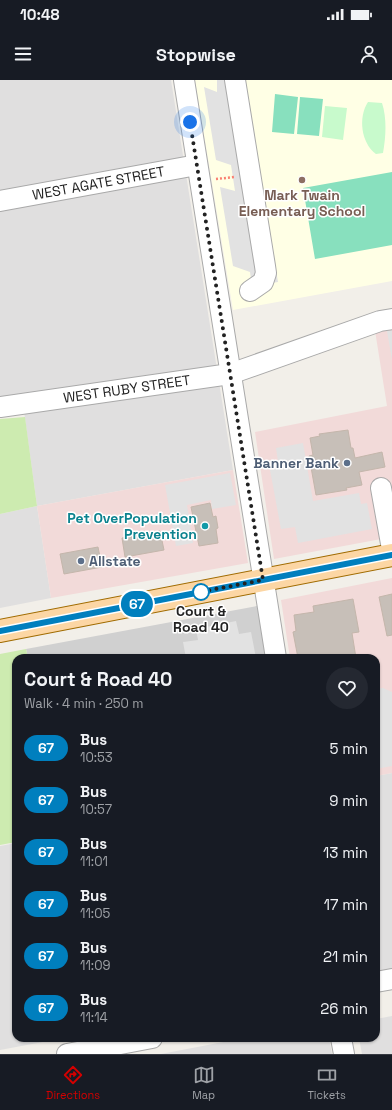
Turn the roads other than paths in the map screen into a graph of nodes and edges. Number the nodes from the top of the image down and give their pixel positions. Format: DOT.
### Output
graph roads {
  1 [pos="184,80"];
  2 [pos="235,80"];
  3 [pos="197,165"];
  4 [pos="0,201"];
  5 [pos="250,291"];
  6 [pos="392,319"];
  7 [pos="230,374"];
  8 [pos="0,407"];
  9 [pos="381,488"];
  10 [pos="392,549"];
  11 [pos="392,555"];
  12 [pos="263,580"];
  13 [pos="0,631"];
  14 [pos="275,654"];
  15 [pos="392,979"];
  16 [pos="380,981"];
  17 [pos="119,1042"];
  18 [pos="342,1042"];
  19 [pos="67,1054"];
  20 [pos="344,1054"];
  1 -- 3 [label="street"];
  2 -- 5 [label="street"];
  3 -- 4 [label="street, WEST AGATE STREET"];
  3 -- 7 [label="street"];
  6 -- 7 [label="street, WEST RUBY STREET"];
  7 -- 8 [label="street, WEST RUBY STREET"];
  7 -- 12 [label="street"];
  9 -- 10 [label="street"];
  11 -- 12 [label="main road"];
  12 -- 13 [label="main road"];
  12 -- 14 [label="street"];
  15 -- 16 [label="street"];
  17 -- 19 [label="street"];
  18 -- 20 [label="street"];
}
